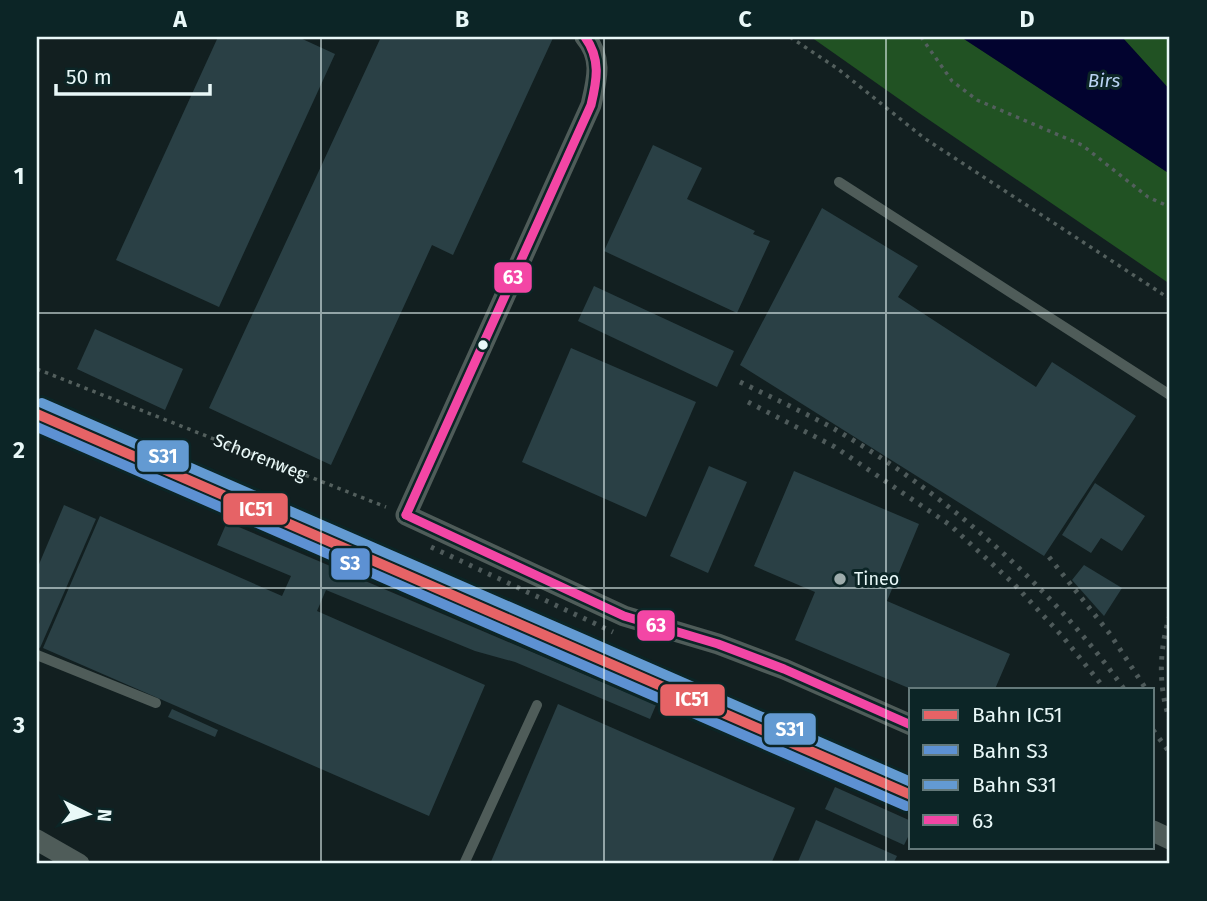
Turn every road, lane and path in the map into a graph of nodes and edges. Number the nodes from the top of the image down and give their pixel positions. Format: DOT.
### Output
graph roads {
  1 [pos="585,37"];
  2 [pos="790,37"];
  3 [pos="921,37"];
  4 [pos="839,182"];
  5 [pos="1170,207"];
  6 [pos="1170,299"];
  7 [pos="37,369"];
  8 [pos="1170,395"];
  9 [pos="406,515"];
  10 [pos="37,655"];
  11 [pos="156,703"];
  12 [pos="537,705"];
  13 [pos="909,724"];
  14 [pos="1154,831"];
  15 [pos="1170,839"];
  16 [pos="37,840"];
  17 [pos="79,864"];
  18 [pos="464,864"];
  1 -- 9 [label="street"];
  2 -- 6 [label="path"];
  3 -- 5 [label="path"];
  4 -- 8 [label="lane"];
  7 -- 9 [label="path, Schorenweg"];
  9 -- 13 [label="street"];
  10 -- 11 [label="lane"];
  12 -- 18 [label="lane"];
  14 -- 15 [label="street"];
  16 -- 17 [label="street"];
}
